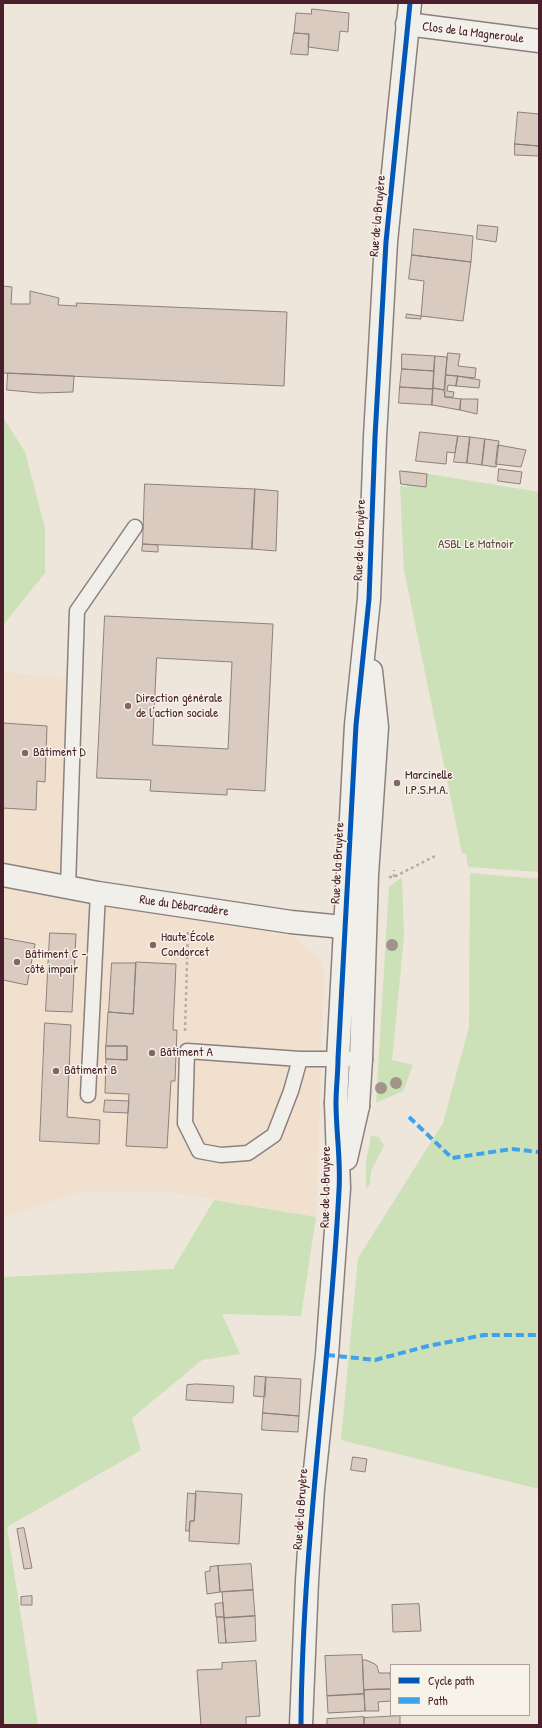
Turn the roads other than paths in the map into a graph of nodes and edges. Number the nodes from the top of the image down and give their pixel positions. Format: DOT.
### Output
graph roads {
  1 [pos="410,3"];
  2 [pos="407,24"];
  3 [pos="539,41"];
  4 [pos="134,528"];
  5 [pos="366,626"];
  6 [pos="3,875"];
  7 [pos="68,887"];
  8 [pos="98,893"];
  9 [pos="356,928"];
  10 [pos="300,1059"];
  11 [pos="338,1059"];
  12 [pos="361,1059"];
  13 [pos="88,1095"];
  14 [pos="339,1188"];
  15 [pos="301,1725"];
  1 -- 2 [label="street, Rue de la Bruyère"];
  2 -- 3 [label="street, Clos de la Magneroule"];
  2 -- 5 [label="street, Rue de la Bruyère"];
  4 -- 7 [label="lane"];
  5 -- 9 [label="street, Rue de la Bruyère"];
  5 -- 9 [label="street, Rue de la Bruyère"];
  6 -- 7 [label="street, Rue du Débarcadère"];
  7 -- 8 [label="street, Rue du Débarcadère"];
  8 -- 9 [label="street, Rue du Débarcadère"];
  8 -- 13 [label="lane"];
  9 -- 11 [label="street, Rue de la Bruyère"];
  9 -- 12 [label="street, Rue de la Bruyère"];
  10 -- 10 [label="lane"];
  10 -- 11 [label="lane"];
  11 -- 12 [label="lane"];
  11 -- 14 [label="street, Rue de la Bruyère"];
  12 -- 14 [label="street, Rue de la Bruyère"];
  14 -- 15 [label="street, Rue de la Bruyère"];
}
